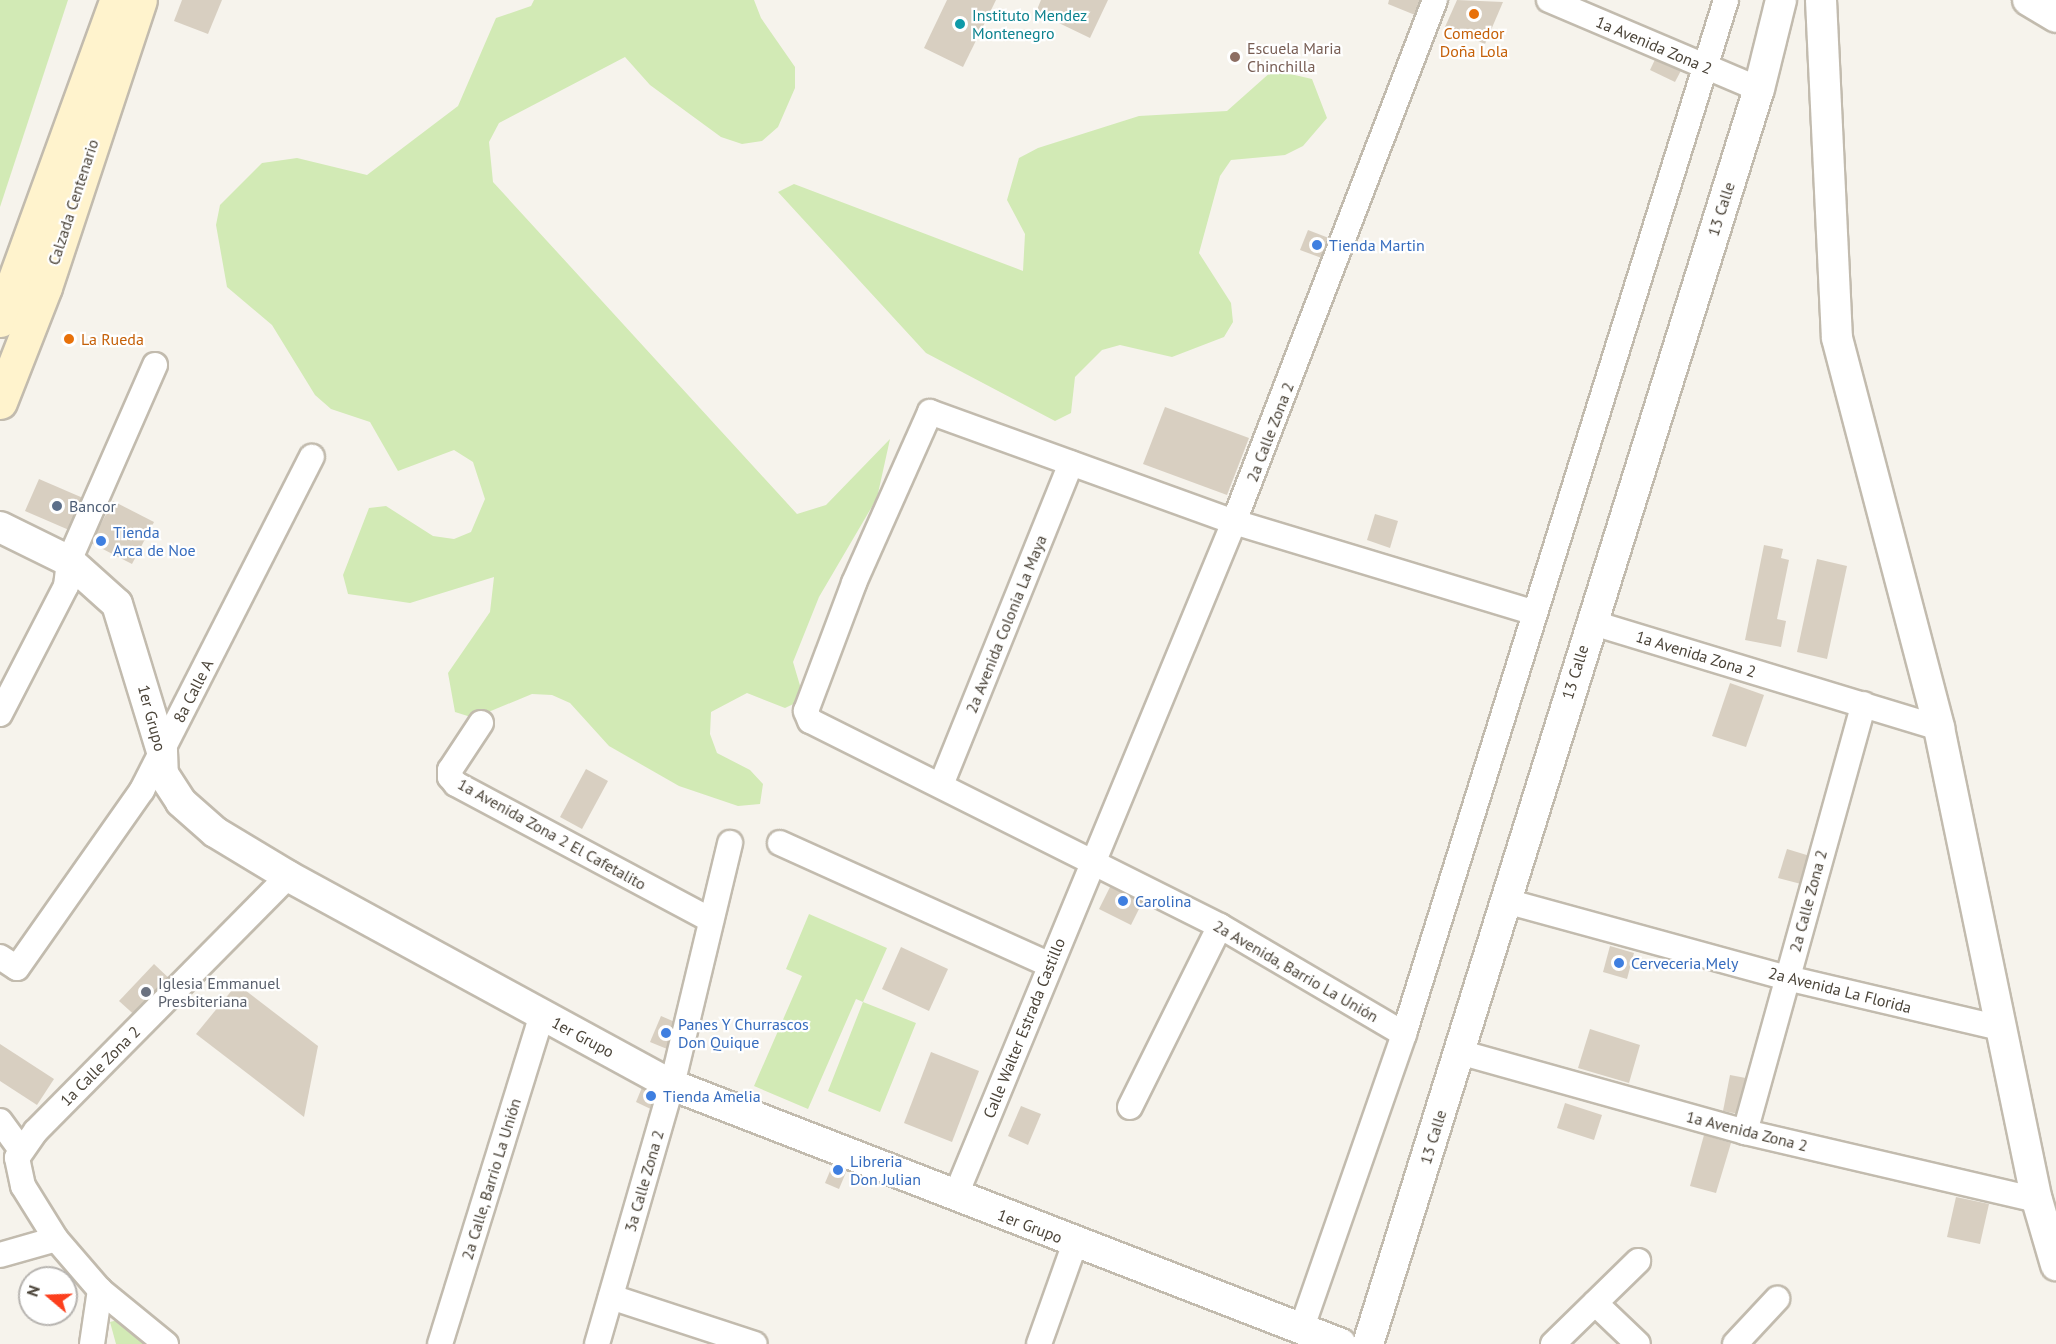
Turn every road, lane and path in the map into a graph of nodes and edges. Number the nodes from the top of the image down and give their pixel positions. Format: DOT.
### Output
graph roads {
  1 [pos="117,0"];
  2 [pos="140,0"];
  3 [pos="1435,0"];
  4 [pos="1548,0"];
  5 [pos="1726,0"];
  6 [pos="1781,0"];
  7 [pos="1821,0"];
  8 [pos="2028,0"];
  9 [pos="2056,17"];
  10 [pos="1705,66"];
  11 [pos="1759,89"];
  12 [pos="0,320"];
  13 [pos="155,365"];
  14 [pos="0,402"];
  15 [pos="312,457"];
  16 [pos="1071,463"];
  17 [pos="1234,522"];
  18 [pos="0,527"];
  19 [pos="69,561"];
  20 [pos="1535,614"];
  21 [pos="1590,622"];
  22 [pos="1864,704"];
  23 [pos="0,714"];
  24 [pos="482,723"];
  25 [pos="1939,728"];
  26 [pos="162,751"];
  27 [pos="941,785"];
  28 [pos="730,843"];
  29 [pos="780,843"];
  30 [pos="1093,859"];
  31 [pos="288,876"];
  32 [pos="1506,901"];
  33 [pos="711,920"];
  34 [pos="1220,926"];
  35 [pos="6,962"];
  36 [pos="1050,965"];
  37 [pos="1787,978"];
  38 [pos="542,1015"];
  39 [pos="2000,1028"];
  40 [pos="1404,1034"];
  41 [pos="1459,1052"];
  42 [pos="672,1085"];
  43 [pos="1130,1107"];
  44 [pos="0,1121"];
  45 [pos="1745,1132"];
  46 [pos="19,1154"];
  47 [pos="955,1197"];
  48 [pos="2037,1200"];
  49 [pos="56,1239"];
  50 [pos="1075,1243"];
  51 [pos="0,1255"];
  52 [pos="1638,1262"];
  53 [pos="2056,1265"];
  54 [pos="100,1290"];
  55 [pos="610,1297"];
  56 [pos="1777,1299"];
  57 [pos="1595,1304"];
  58 [pos="1301,1330"];
  59 [pos="92,1344"];
  60 [pos="166,1344"];
  61 [pos="440,1344"];
  62 [pos="597,1344"];
  63 [pos="755,1344"];
  64 [pos="1039,1344"];
  65 [pos="1341,1344"];
  66 [pos="1368,1344"];
  67 [pos="1553,1344"];
  68 [pos="1638,1344"];
  69 [pos="1735,1344"];
  1 -- 12 [label="main road, Calzada Centenario"];
  2 -- 14 [label="main road, Calzada Centenario"];
  3 -- 17 [label="street, 2a Calle Zona 2"];
  4 -- 10 [label="street, 1a Avenida Zona 2"];
  5 -- 10 [label="street"];
  6 -- 11 [label="street, 13 Calle"];
  7 -- 25 [label="street"];
  8 -- 9 [label="street"];
  10 -- 11 [label="street, 1a Avenida Zona 2"];
  10 -- 20 [label="street"];
  11 -- 21 [label="street, 13 Calle"];
  13 -- 19 [label="street"];
  15 -- 26 [label="street, 8a Calle A"];
  16 -- 17 [label="street"];
  16 -- 27 [label="street, 2a Avenida Colonia La Maya"];
  16 -- 27 [label="street, 2a Avenida, Barrio La Unión"];
  17 -- 20 [label="street"];
  17 -- 30 [label="street, 2a Calle Zona 2"];
  18 -- 19 [label="street, 1er Grupo"];
  19 -- 23 [label="street"];
  19 -- 26 [label="street, 1er Grupo"];
  20 -- 40 [label="street"];
  21 -- 22 [label="street, 1a Avenida Zona 2"];
  21 -- 32 [label="street, 13 Calle"];
  22 -- 25 [label="street, 1a Avenida Zona 2"];
  22 -- 37 [label="street, 2a Calle Zona 2"];
  24 -- 33 [label="street, 1a Avenida Zona 2 El Cafetalito"];
  25 -- 39 [label="street"];
  26 -- 31 [label="street, 1er Grupo"];
  26 -- 35 [label="street, 8a Calle A"];
  27 -- 30 [label="street, 2a Avenida, Barrio La Unión"];
  28 -- 33 [label="street, 3a Calle Zona 2"];
  29 -- 36 [label="street"];
  30 -- 34 [label="street, 2a Avenida, Barrio La Unión"];
  30 -- 36 [label="street, Calle Walter Estrada Castillo"];
  31 -- 38 [label="street, 1er Grupo"];
  31 -- 46 [label="street, 1a Calle Zona 2"];
  32 -- 37 [label="street, 2a Avenida La Florida"];
  32 -- 41 [label="street, 13 Calle"];
  33 -- 42 [label="street, 3a Calle Zona 2"];
  34 -- 40 [label="street, 2a Avenida, Barrio La Unión"];
  34 -- 43 [label="street"];
  36 -- 47 [label="street, Calle Walter Estrada Castillo"];
  37 -- 39 [label="street, 2a Avenida La Florida"];
  37 -- 45 [label="street, 2a Calle Zona 2"];
  38 -- 42 [label="street, 1er Grupo"];
  38 -- 61 [label="street, 2a Calle, Barrio La Unión"];
  39 -- 48 [label="street"];
  40 -- 58 [label="street"];
  41 -- 45 [label="street, 1a Avenida Zona 2"];
  41 -- 66 [label="street, 13 Calle"];
  42 -- 47 [label="street, 1er Grupo"];
  42 -- 55 [label="street, 3a Calle Zona 2"];
  44 -- 46 [label="street"];
  45 -- 48 [label="street, 1a Avenida Zona 2"];
  46 -- 49 [label="street"];
  47 -- 50 [label="street, 1er Grupo"];
  48 -- 53 [label="street"];
  49 -- 51 [label="street"];
  49 -- 54 [label="street"];
  50 -- 58 [label="street, 1er Grupo"];
  50 -- 64 [label="street"];
  52 -- 57 [label="street"];
  54 -- 59 [label="street"];
  54 -- 60 [label="street"];
  55 -- 62 [label="street, 3a Calle Zona 2"];
  55 -- 63 [label="street"];
  56 -- 69 [label="street"];
  57 -- 67 [label="street"];
  57 -- 68 [label="street"];
  58 -- 65 [label="street, 1er Grupo"];
}
